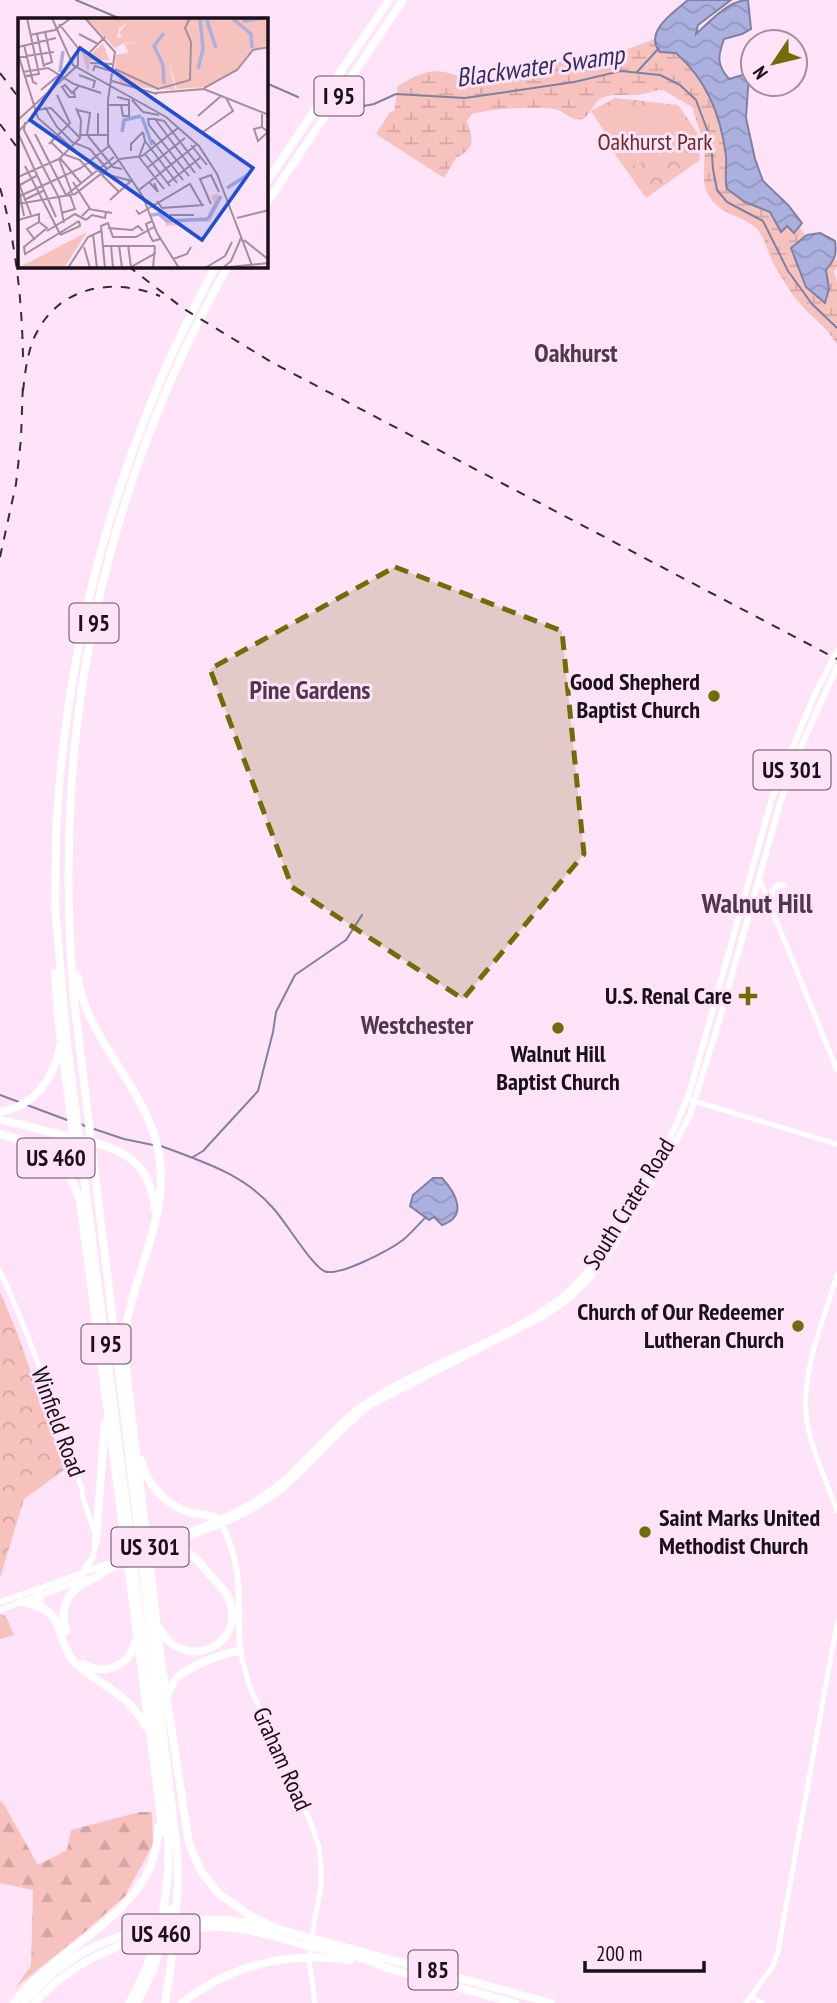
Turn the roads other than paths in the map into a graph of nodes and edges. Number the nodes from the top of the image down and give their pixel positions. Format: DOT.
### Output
graph roads {
  1 [pos="389,0"];
  2 [pos="403,0"];
  3 [pos="268,180"];
  4 [pos="268,201"];
  5 [pos="215,268"];
  6 [pos="227,268"];
  7 [pos="837,651"];
  8 [pos="837,667"];
  9 [pos="750,874"];
  10 [pos="759,877"];
  11 [pos="784,885"];
  12 [pos="55,905"];
  13 [pos="750,907"];
  14 [pos="771,909"];
  15 [pos="70,932"];
  16 [pos="61,1040"];
  17 [pos="837,1070"];
  18 [pos="691,1100"];
  19 [pos="0,1112"];
  20 [pos="0,1120"];
  21 [pos="75,1127"];
  22 [pos="0,1134"];
  23 [pos="837,1144"];
  24 [pos="77,1145"];
  25 [pos="82,1213"];
  26 [pos="155,1223"];
  27 [pos="0,1271"];
  28 [pos="837,1275"];
  29 [pos="107,1405"];
  30 [pos="132,1422"];
  31 [pos="837,1511"];
  32 [pos="220,1521"];
  33 [pos="135,1540"];
  34 [pos="96,1541"];
  35 [pos="152,1552"];
  36 [pos="102,1573"];
  37 [pos="139,1573"];
  38 [pos="82,1574"];
  39 [pos="38,1593"];
  40 [pos="0,1602"];
  41 [pos="22,1602"];
  42 [pos="41,1607"];
  43 [pos="0,1610"];
  44 [pos="156,1622"];
  45 [pos="837,1623"];
  46 [pos="136,1632"];
  47 [pos="240,1651"];
  48 [pos="166,1699"];
  49 [pos="170,1726"];
  50 [pos="150,1738"];
  51 [pos="172,1806"];
  52 [pos="158,1807"];
  53 [pos="166,1901"];
  54 [pos="169,1917"];
  55 [pos="278,1928"];
  56 [pos="306,1940"];
  57 [pos="316,1947"];
  58 [pos="154,1957"];
  59 [pos="751,1996"];
  60 [pos="13,2003"];
  61 [pos="24,2003"];
  62 [pos="35,2003"];
  63 [pos="129,2003"];
  64 [pos="137,2003"];
  65 [pos="165,2003"];
  66 [pos="182,2003"];
  67 [pos="315,2003"];
  68 [pos="515,2003"];
  69 [pos="551,2003"];
  70 [pos="746,2003"];
  71 [pos="762,2003"];
  1 -- 3 [label="highway, I 95"];
  2 -- 4 [label="highway, I 95"];
  5 -- 12 [label="highway, I 95"];
  6 -- 15 [label="highway, I 95"];
  7 -- 9 [label="main road, South Crater Road / US 301"];
  8 -- 10 [label="main road, South Crater Road / US 301"];
  9 -- 10 [label="main road"];
  9 -- 18 [label="main road, South Crater Road / US 301"];
  10 -- 13 [label="main road, South Crater Road / US 301"];
  10 -- 14 [label="main road"];
  11 -- 14 [label="main road"];
  12 -- 16 [label="highway"];
  12 -- 21 [label="highway, I 95"];
  13 -- 14 [label="main road"];
  13 -- 18 [label="main road, South Crater Road / US 301"];
  14 -- 17 [label="main road"];
  15 -- 26 [label="highway"];
  15 -- 33 [label="highway, I 95"];
  16 -- 19 [label="highway"];
  16 -- 21 [label="highway"];
  18 -- 23 [label="main road"];
  18 -- 32 [label="main road, South Crater Road / US 301"];
  20 -- 26 [label="highway, US 460"];
  21 -- 24 [label="highway"];
  22 -- 25 [label="highway, US 460"];
  24 -- 25 [label="highway"];
  24 -- 33 [label="highway, I 95"];
  25 -- 29 [label="highway, US 460"];
  26 -- 30 [label="highway, US 460"];
  27 -- 34 [label="main road, Winfield Road"];
  28 -- 31 [label="main road"];
  29 -- 33 [label="highway, US 460"];
  29 -- 34 [label="highway"];
  30 -- 32 [label="highway"];
  30 -- 33 [label="highway, US 460"];
  32 -- 35 [label="main road, South Crater Road / US 301"];
  32 -- 38 [label="main road, South Crater Road / US 301"];
  32 -- 47 [label="main road, Graham Road"];
  33 -- 37 [label="highway, US 460"];
  33 -- 37 [label="highway, US 460"];
  34 -- 38 [label="main road"];
  35 -- 36 [label="main road, South Crater Road / US 301"];
  35 -- 44 [label="highway"];
  36 -- 39 [label="main road, South Crater Road / US 301"];
  36 -- 46 [label="highway"];
  37 -- 44 [label="highway, US 460"];
  37 -- 46 [label="highway, US 460"];
  37 -- 51 [label="highway"];
  37 -- 53 [label="highway"];
  38 -- 39 [label="main road, South Crater Road / US 301"];
  39 -- 40 [label="main road, South Crater Road / US 301"];
  39 -- 41 [label="main road, South Crater Road / US 301"];
  39 -- 42 [label="highway"];
  41 -- 42 [label="highway"];
  41 -- 43 [label="main road, South Crater Road / US 301"];
  42 -- 50 [label="highway"];
  44 -- 48 [label="highway, US 460"];
  45 -- 59 [label="main road"];
  46 -- 50 [label="highway, US 460"];
  47 -- 48 [label="highway"];
  47 -- 67 [label="main road, Graham Road"];
  48 -- 49 [label="highway, US 460"];
  49 -- 51 [label="highway"];
  49 -- 55 [label="highway, US 460"];
  50 -- 52 [label="highway, US 460"];
  51 -- 54 [label="highway"];
  52 -- 53 [label="highway, US 460"];
  52 -- 60 [label="highway"];
  53 -- 54 [label="highway"];
  54 -- 58 [label="highway"];
  54 -- 65 [label="highway"];
  55 -- 56 [label="highway"];
  55 -- 61 [label="highway"];
  56 -- 57 [label="highway, US 460"];
  56 -- 62 [label="highway, US 460"];
  57 -- 66 [label="highway, I 85"];
  57 -- 68 [label="highway, I 85"];
  57 -- 69 [label="highway, I 85"];
  58 -- 63 [label="highway"];
  58 -- 64 [label="highway"];
  59 -- 70 [label="main road"];
  59 -- 71 [label="main road"];
}
